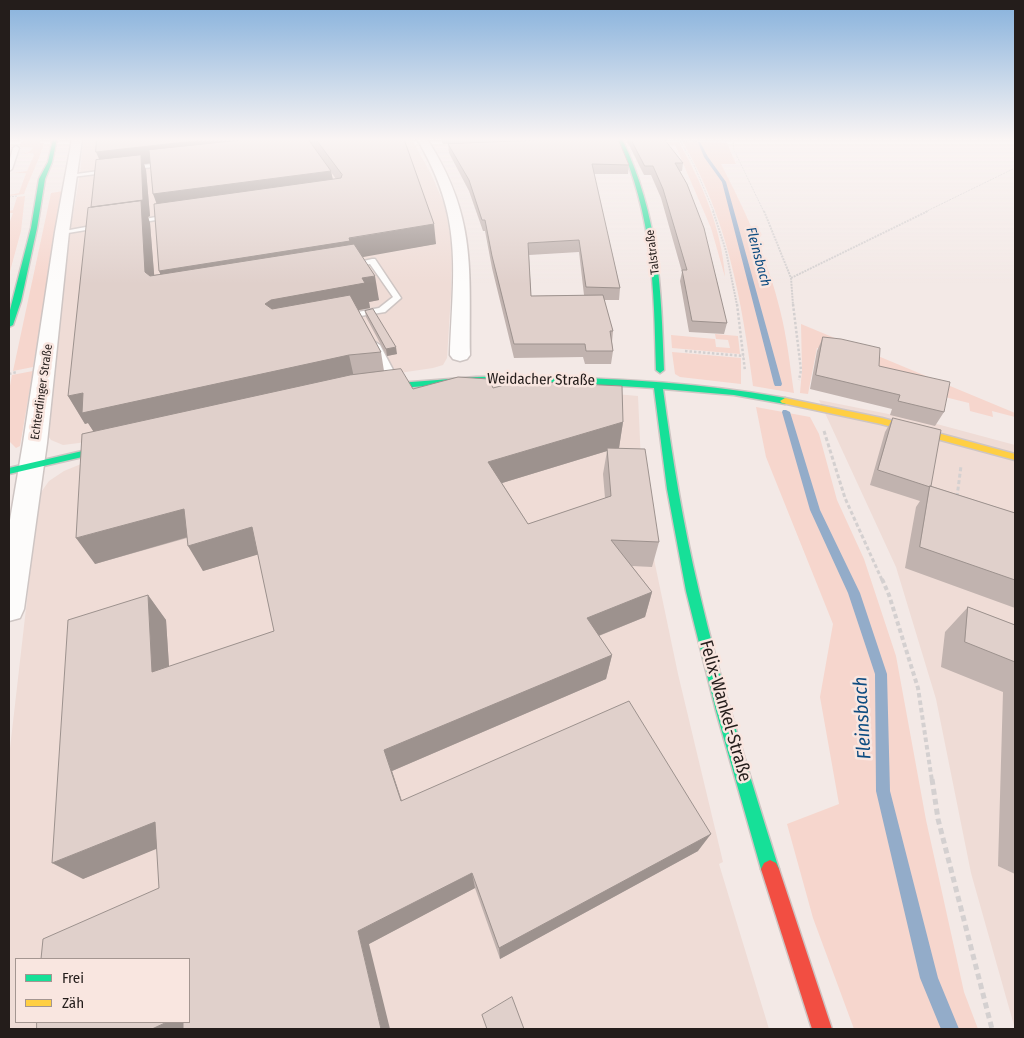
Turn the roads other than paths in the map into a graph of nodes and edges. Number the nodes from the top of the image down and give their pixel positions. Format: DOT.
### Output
graph roads {
  1 [pos="41,187"];
  2 [pos="70,187"];
  3 [pos="447,187"];
  4 [pos="639,187"];
  5 [pos="155,210"];
  6 [pos="175,216"];
  7 [pos="156,219"];
  8 [pos="127,223"];
  9 [pos="108,225"];
  10 [pos="157,228"];
  11 [pos="62,232"];
  12 [pos="343,266"];
  13 [pos="332,320"];
  14 [pos="9,325"];
  15 [pos="372,340"];
  16 [pos="460,355"];
  17 [pos="660,370"];
  18 [pos="396,384"];
  19 [pos="658,386"];
  20 [pos="364,389"];
  21 [pos="128,444"];
  22 [pos="1015,457"];
  23 [pos="20,469"];
  24 [pos="9,609"];
  25 [pos="822,1029"];
  1 -- 14 [label="street"];
  2 -- 11 [label="street, Echterdinger Straße"];
  3 -- 16 [label="street"];
  4 -- 17 [label="street, Talstraße"];
  5 -- 7 [label="lane"];
  6 -- 7 [label="lane"];
  7 -- 8 [label="lane"];
  7 -- 10 [label="lane"];
  9 -- 11 [label="lane"];
  11 -- 23 [label="street, Echterdinger Straße"];
  12 -- 13 [label="lane"];
  15 -- 18 [label="lane"];
  18 -- 19 [label="street, Weidacher Straße"];
  18 -- 20 [label="street, Weidacher Straße"];
  19 -- 22 [label="street, Weidacher Straße"];
  19 -- 25 [label="street, Felix-Wankel-Straße"];
  21 -- 23 [label="street"];
  23 -- 24 [label="street, Echterdinger Straße"];
}
